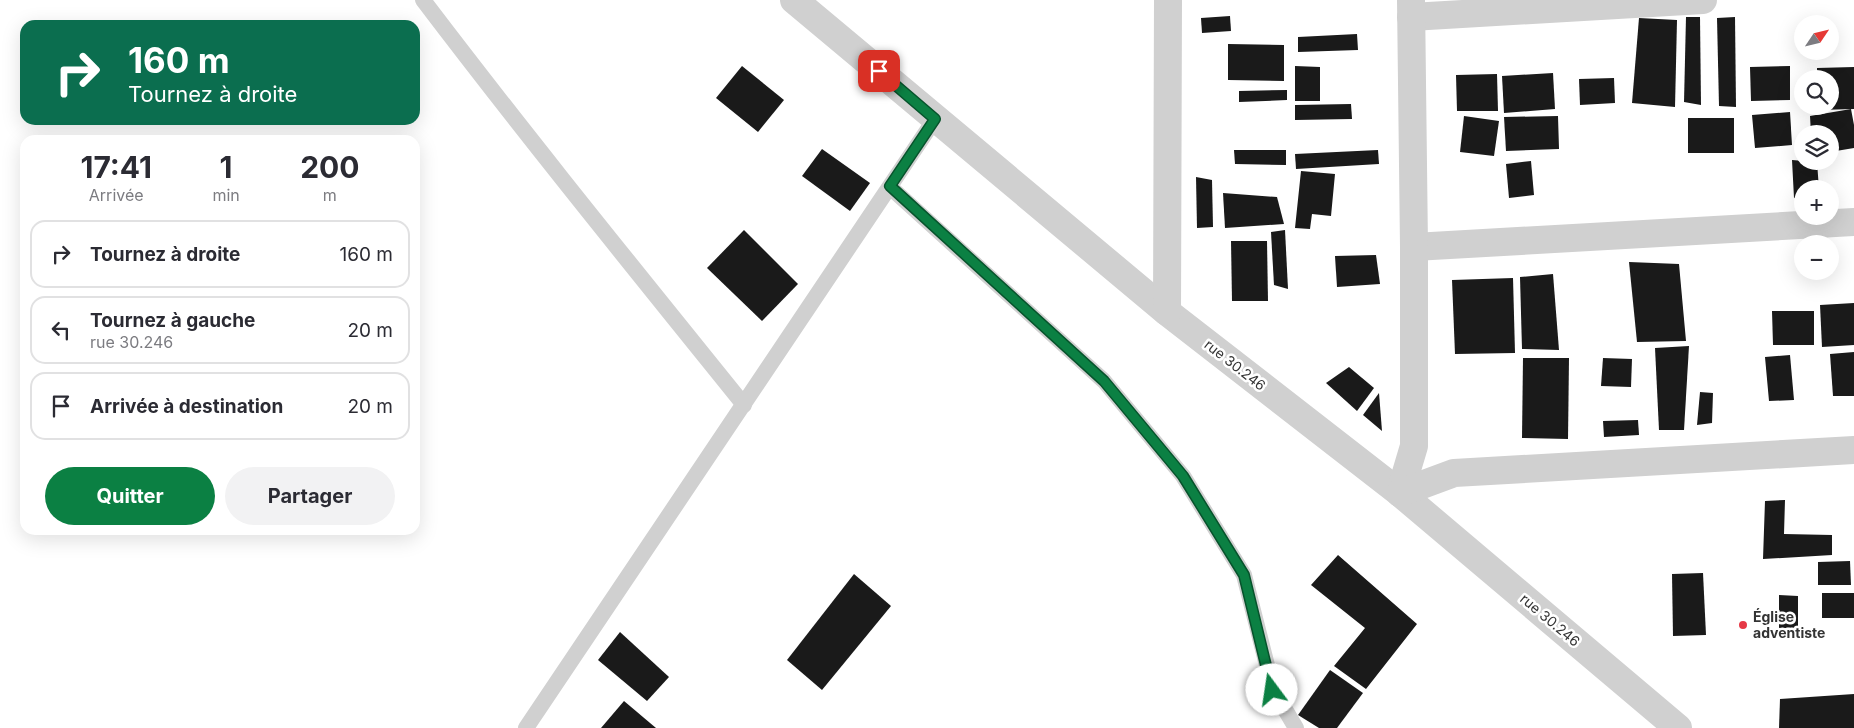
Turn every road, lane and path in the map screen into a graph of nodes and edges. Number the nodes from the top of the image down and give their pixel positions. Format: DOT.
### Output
graph roads {
  1 [pos="423,0"];
  2 [pos="794,0"];
  3 [pos="1168,0"];
  4 [pos="1703,0"];
  5 [pos="1411,8"];
  6 [pos="935,119"];
  7 [pos="890,186"];
  8 [pos="1854,222"];
  9 [pos="1414,247"];
  10 [pos="1167,312"];
  11 [pos="744,405"];
  12 [pos="1854,450"];
  13 [pos="1400,494"];
  14 [pos="526,728"];
  15 [pos="1296,728"];
  16 [pos="1678,728"];
  1 -- 11 [label="lane"];
  2 -- 6 [label="street, rue 30.246"];
  3 -- 10 [label="street"];
  4 -- 5 [label="street"];
  5 -- 9 [label="street"];
  6 -- 7 [label="lane"];
  6 -- 10 [label="street, rue 30.246"];
  7 -- 11 [label="lane"];
  7 -- 15 [label="lane"];
  8 -- 9 [label="street"];
  9 -- 13 [label="street"];
  10 -- 13 [label="street, rue 30.246"];
  11 -- 14 [label="lane"];
  12 -- 13 [label="street"];
  13 -- 16 [label="street, rue 30.246"];
}
